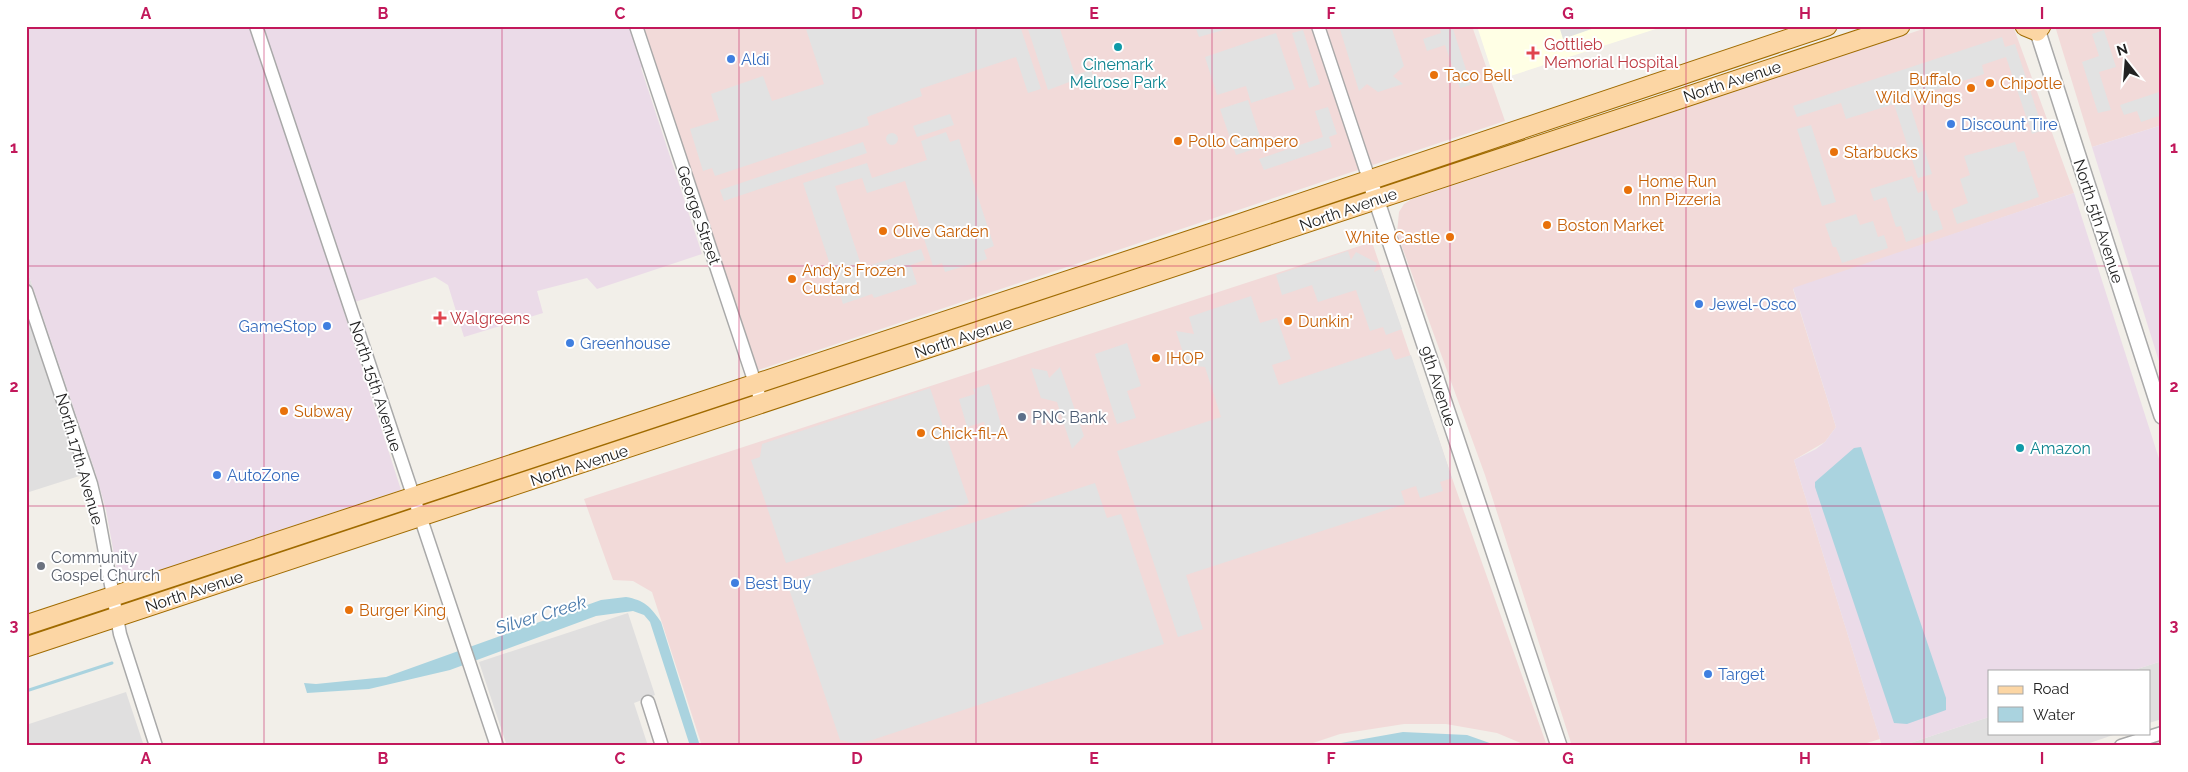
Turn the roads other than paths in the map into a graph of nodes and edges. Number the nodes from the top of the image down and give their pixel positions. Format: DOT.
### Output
graph roads {
  1 [pos="256,26"];
  2 [pos="636,26"];
  3 [pos="1318,26"];
  4 [pos="1827,26"];
  5 [pos="1900,26"];
  6 [pos="2035,28"];
  7 [pos="1369,180"];
  8 [pos="1376,200"];
  9 [pos="26,291"];
  10 [pos="756,383"];
  11 [pos="762,404"];
  12 [pos="2162,416"];
  13 [pos="413,497"];
  14 [pos="419,517"];
  15 [pos="111,596"];
  16 [pos="116,617"];
  17 [pos="26,624"];
  18 [pos="26,647"];
  19 [pos="648,702"];
  20 [pos="2162,733"];
  21 [pos="156,746"];
  22 [pos="497,746"];
  23 [pos="662,746"];
  24 [pos="1559,746"];
  25 [pos="2122,746"];
  1 -- 13 [label="street, North 15th Avenue"];
  2 -- 10 [label="street, George Street"];
  3 -- 7 [label="street, 9th Avenue"];
  4 -- 7 [label="main road, North Avenue"];
  5 -- 8 [label="main road, North Avenue"];
  6 -- 12 [label="street, North 5th Avenue"];
  7 -- 8 [label="street, 9th Avenue"];
  7 -- 10 [label="main road, North Avenue"];
  8 -- 11 [label="main road, North Avenue"];
  8 -- 24 [label="street, 9th Avenue"];
  9 -- 15 [label="street, North 17th Avenue"];
  10 -- 11 [label="street, George Street"];
  10 -- 13 [label="main road, North Avenue"];
  11 -- 14 [label="main road, North Avenue"];
  13 -- 14 [label="street, North 15th Avenue"];
  13 -- 15 [label="main road, North Avenue"];
  14 -- 16 [label="main road, North Avenue"];
  14 -- 22 [label="street, North 15th Avenue"];
  15 -- 16 [label="street, North 17th Avenue"];
  15 -- 17 [label="main road, North Avenue"];
  16 -- 18 [label="main road, North Avenue"];
  16 -- 21 [label="street, North 17th Avenue"];
  19 -- 23 [label="street"];
  20 -- 25 [label="street"];
}
